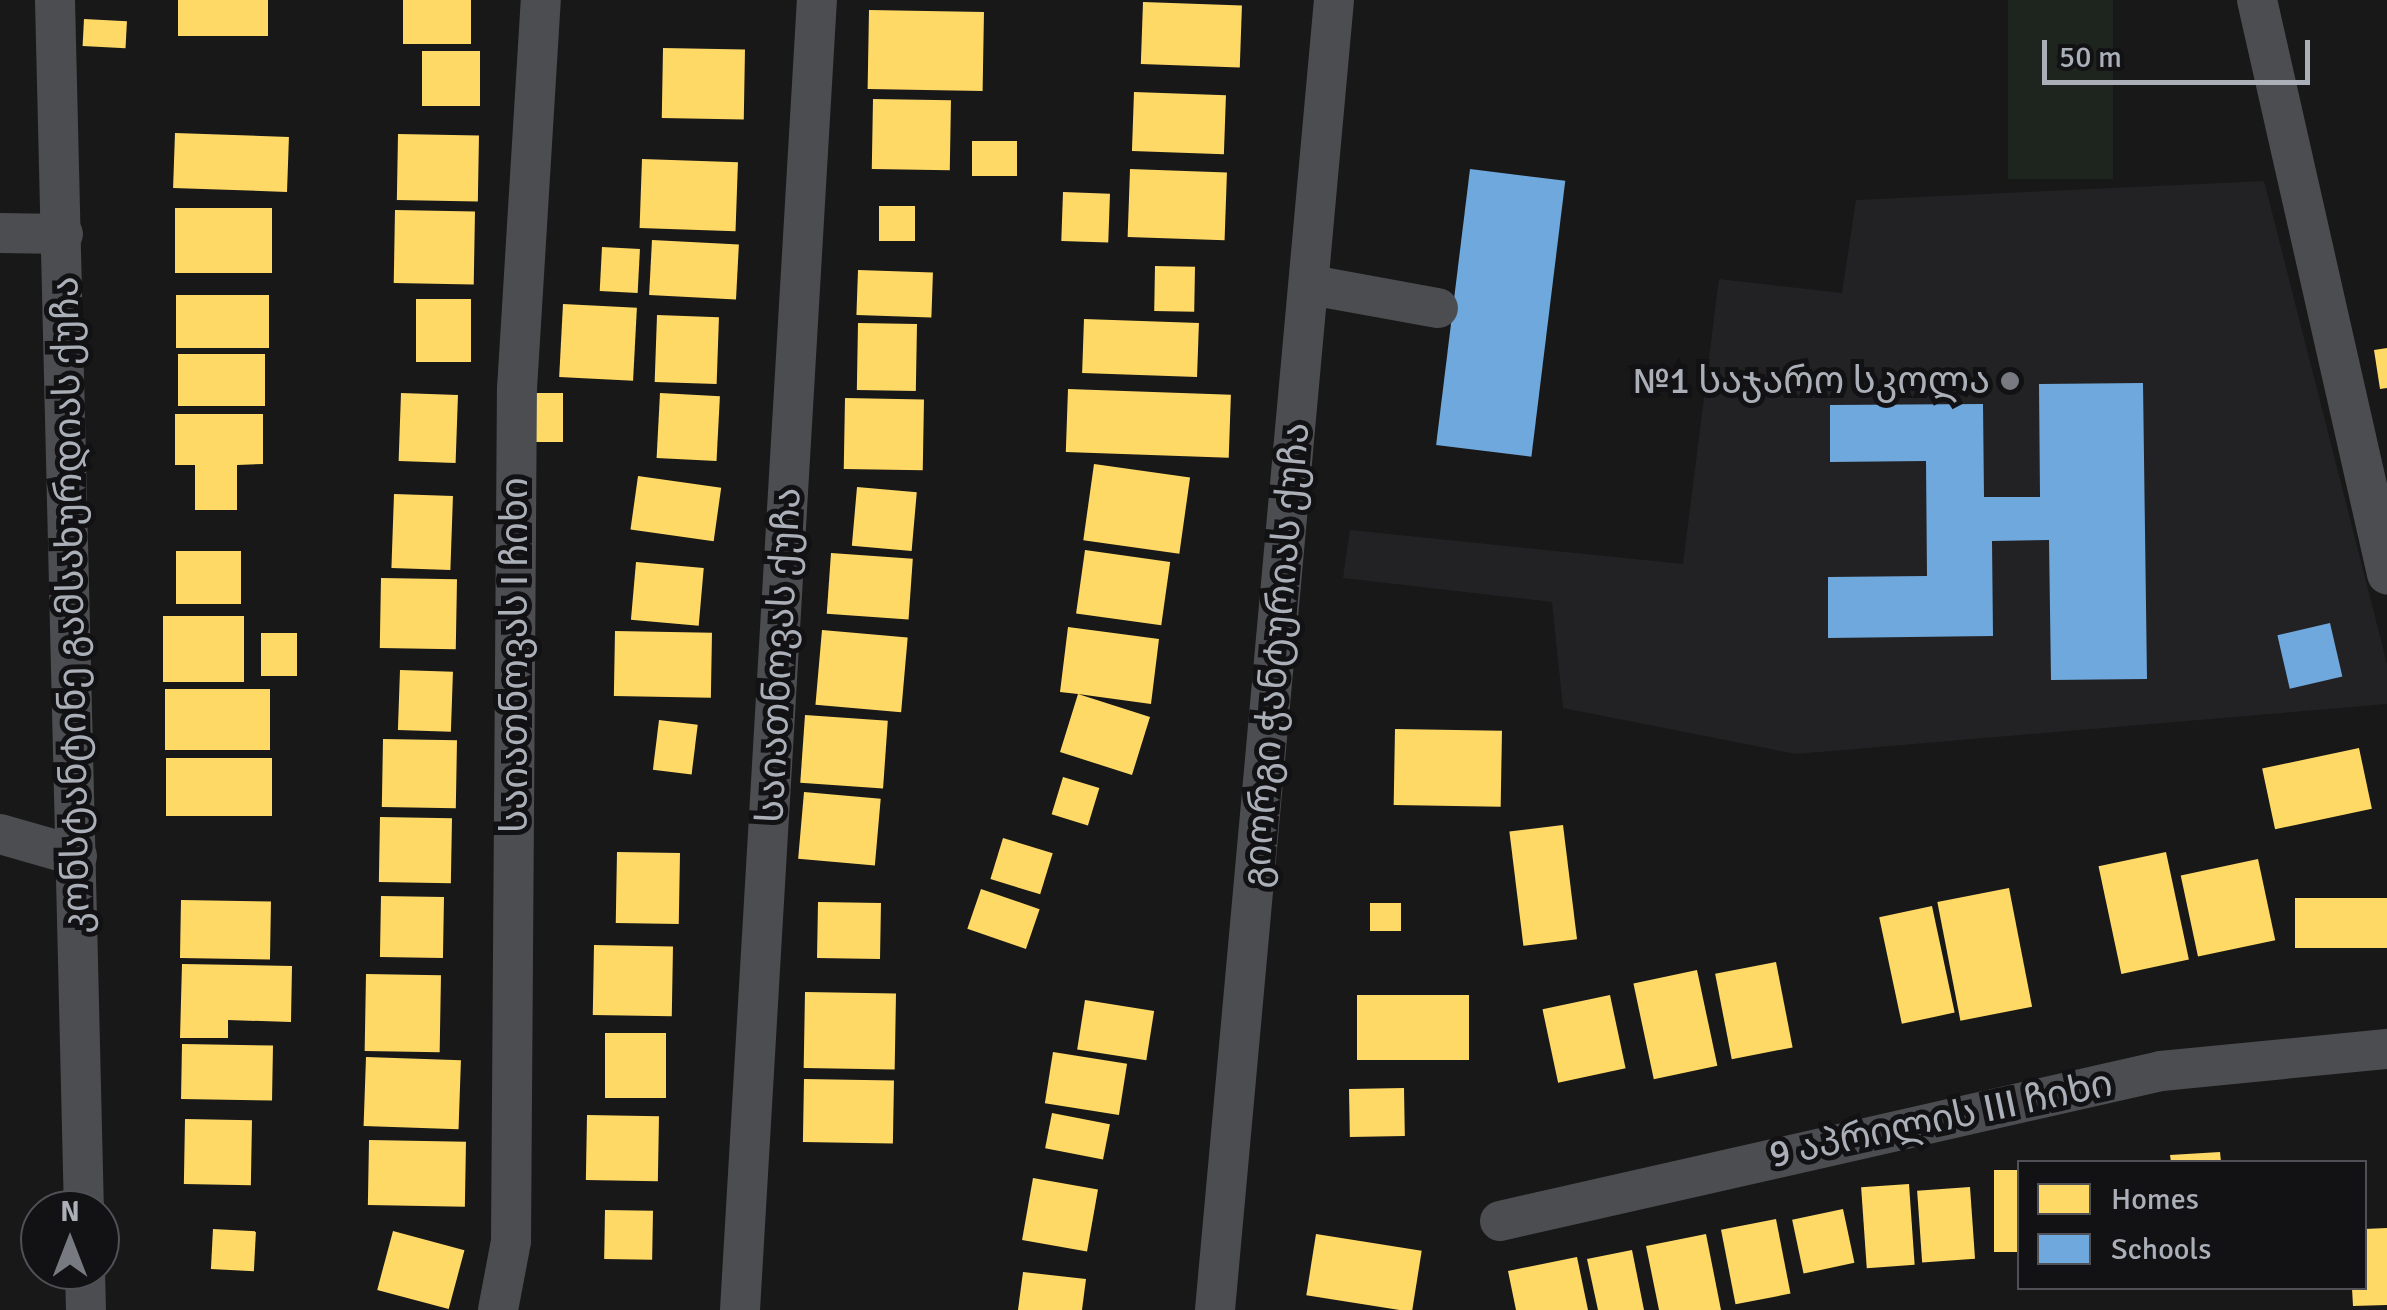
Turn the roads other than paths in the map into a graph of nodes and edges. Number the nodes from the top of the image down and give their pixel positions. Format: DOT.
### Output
graph roads {
  1 [pos="55,0"];
  2 [pos="541,0"];
  3 [pos="818,0"];
  4 [pos="1334,0"];
  5 [pos="2257,0"];
  6 [pos="0,233"];
  7 [pos="63,234"];
  8 [pos="1311,285"];
  9 [pos="1438,308"];
  10 [pos="2387,574"];
  11 [pos="0,834"];
  12 [pos="77,856"];
  13 [pos="2387,1049"];
  14 [pos="84,1190"];
  15 [pos="1500,1220"];
  16 [pos="498,1310"];
  17 [pos="740,1310"];
  18 [pos="1215,1310"];
  1 -- 7 [label="street, კონსტანტინე გამსახურდიას ქუჩა"];
  2 -- 16 [label="street, საიათნოვას I ჩიხი"];
  3 -- 17 [label="street, საიათნოვას ქუჩა"];
  4 -- 8 [label="street, გიორგი ჭანტურიას ქუჩა"];
  5 -- 10 [label="street"];
  6 -- 7 [label="street"];
  7 -- 12 [label="street, კონსტანტინე გამსახურდიას ქუჩა"];
  8 -- 9 [label="street"];
  8 -- 18 [label="street, გიორგი ჭანტურიას ქუჩა"];
  11 -- 12 [label="street"];
  12 -- 14 [label="street, კონსტანტინე გამსახურდიას ქუჩა"];
  13 -- 15 [label="street, 9 აპრილის III ჩიხი"];
}
